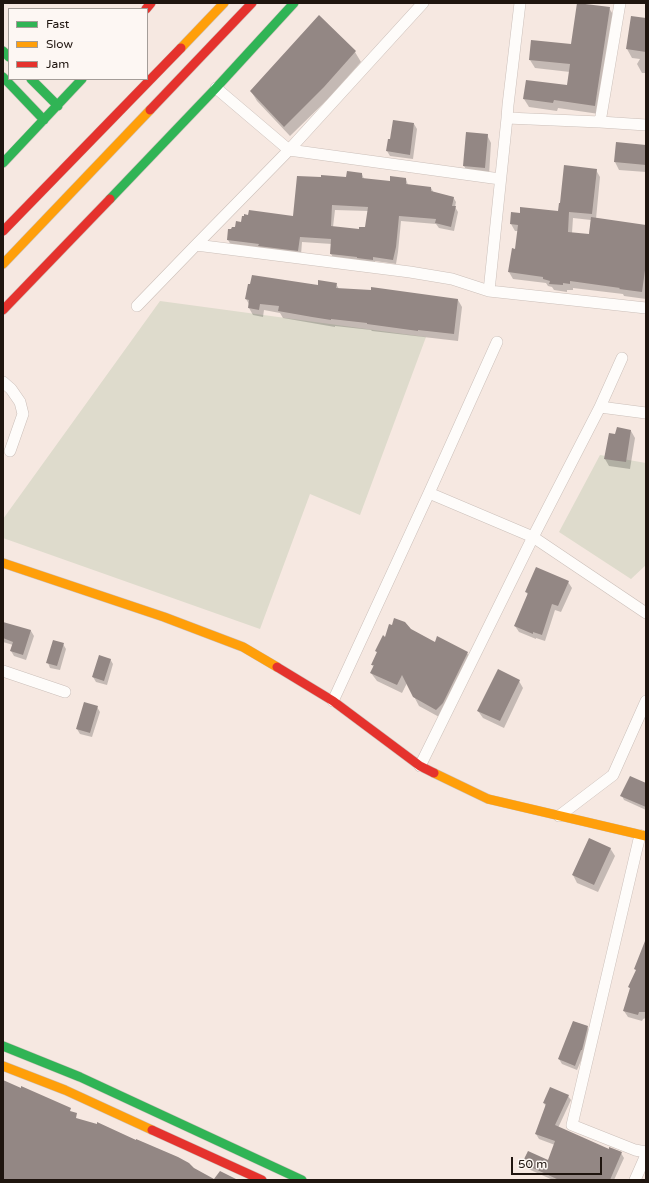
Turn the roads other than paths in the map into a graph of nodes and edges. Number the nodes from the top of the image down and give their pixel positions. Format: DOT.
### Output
graph roads {
  1 [pos="224,3"];
  2 [pos="252,3"];
  3 [pos="294,3"];
  4 [pos="422,3"];
  5 [pos="520,3"];
  6 [pos="620,3"];
  7 [pos="3,77"];
  8 [pos="32,80"];
  9 [pos="81,80"];
  10 [pos="216,88"];
  11 [pos="58,106"];
  12 [pos="507,118"];
  13 [pos="44,120"];
  14 [pos="600,122"];
  15 [pos="646,125"];
  16 [pos="289,150"];
  17 [pos="3,163"];
  18 [pos="500,179"];
  19 [pos="3,231"];
  20 [pos="196,245"];
  21 [pos="3,264"];
  22 [pos="489,291"];
  23 [pos="137,306"];
  24 [pos="646,308"];
  25 [pos="3,310"];
  26 [pos="497,342"];
  27 [pos="622,358"];
  28 [pos="3,382"];
  29 [pos="600,407"];
  30 [pos="646,413"];
  31 [pos="10,451"];
  32 [pos="430,493"];
  33 [pos="533,537"];
  34 [pos="3,563"];
  35 [pos="646,613"];
  36 [pos="3,671"];
  37 [pos="66,692"];
  38 [pos="333,701"];
  39 [pos="646,701"];
  40 [pos="420,766"];
  41 [pos="559,816"];
  42 [pos="643,836"];
  43 [pos="3,1046"];
  44 [pos="3,1066"];
  45 [pos="646,1154"];
  46 [pos="262,1180"];
  47 [pos="302,1180"];
  48 [pos="635,1180"];
  1 -- 19 [label="main road"];
  2 -- 21 [label="main road"];
  3 -- 10 [label="main road"];
  4 -- 16 [label="street"];
  5 -- 12 [label="street"];
  6 -- 14 [label="street"];
  7 -- 13 [label="main road"];
  8 -- 11 [label="main road"];
  9 -- 11 [label="main road"];
  10 -- 16 [label="street"];
  10 -- 25 [label="main road"];
  11 -- 13 [label="main road"];
  12 -- 14 [label="street"];
  12 -- 18 [label="street"];
  13 -- 17 [label="main road"];
  14 -- 15 [label="street"];
  16 -- 18 [label="street"];
  16 -- 20 [label="street"];
  18 -- 22 [label="street"];
  20 -- 22 [label="street"];
  20 -- 23 [label="street"];
  22 -- 24 [label="street"];
  26 -- 32 [label="street"];
  27 -- 29 [label="street"];
  28 -- 31 [label="street"];
  29 -- 30 [label="street"];
  29 -- 33 [label="street"];
  32 -- 33 [label="street"];
  32 -- 38 [label="street"];
  33 -- 35 [label="street"];
  33 -- 40 [label="street"];
  34 -- 38 [label="main road"];
  36 -- 37 [label="street"];
  38 -- 40 [label="main road"];
  39 -- 41 [label="street"];
  40 -- 41 [label="main road"];
  41 -- 42 [label="main road"];
  42 -- 45 [label="street"];
  43 -- 47 [label="main road"];
  44 -- 46 [label="main road"];
  45 -- 48 [label="street"];
}
